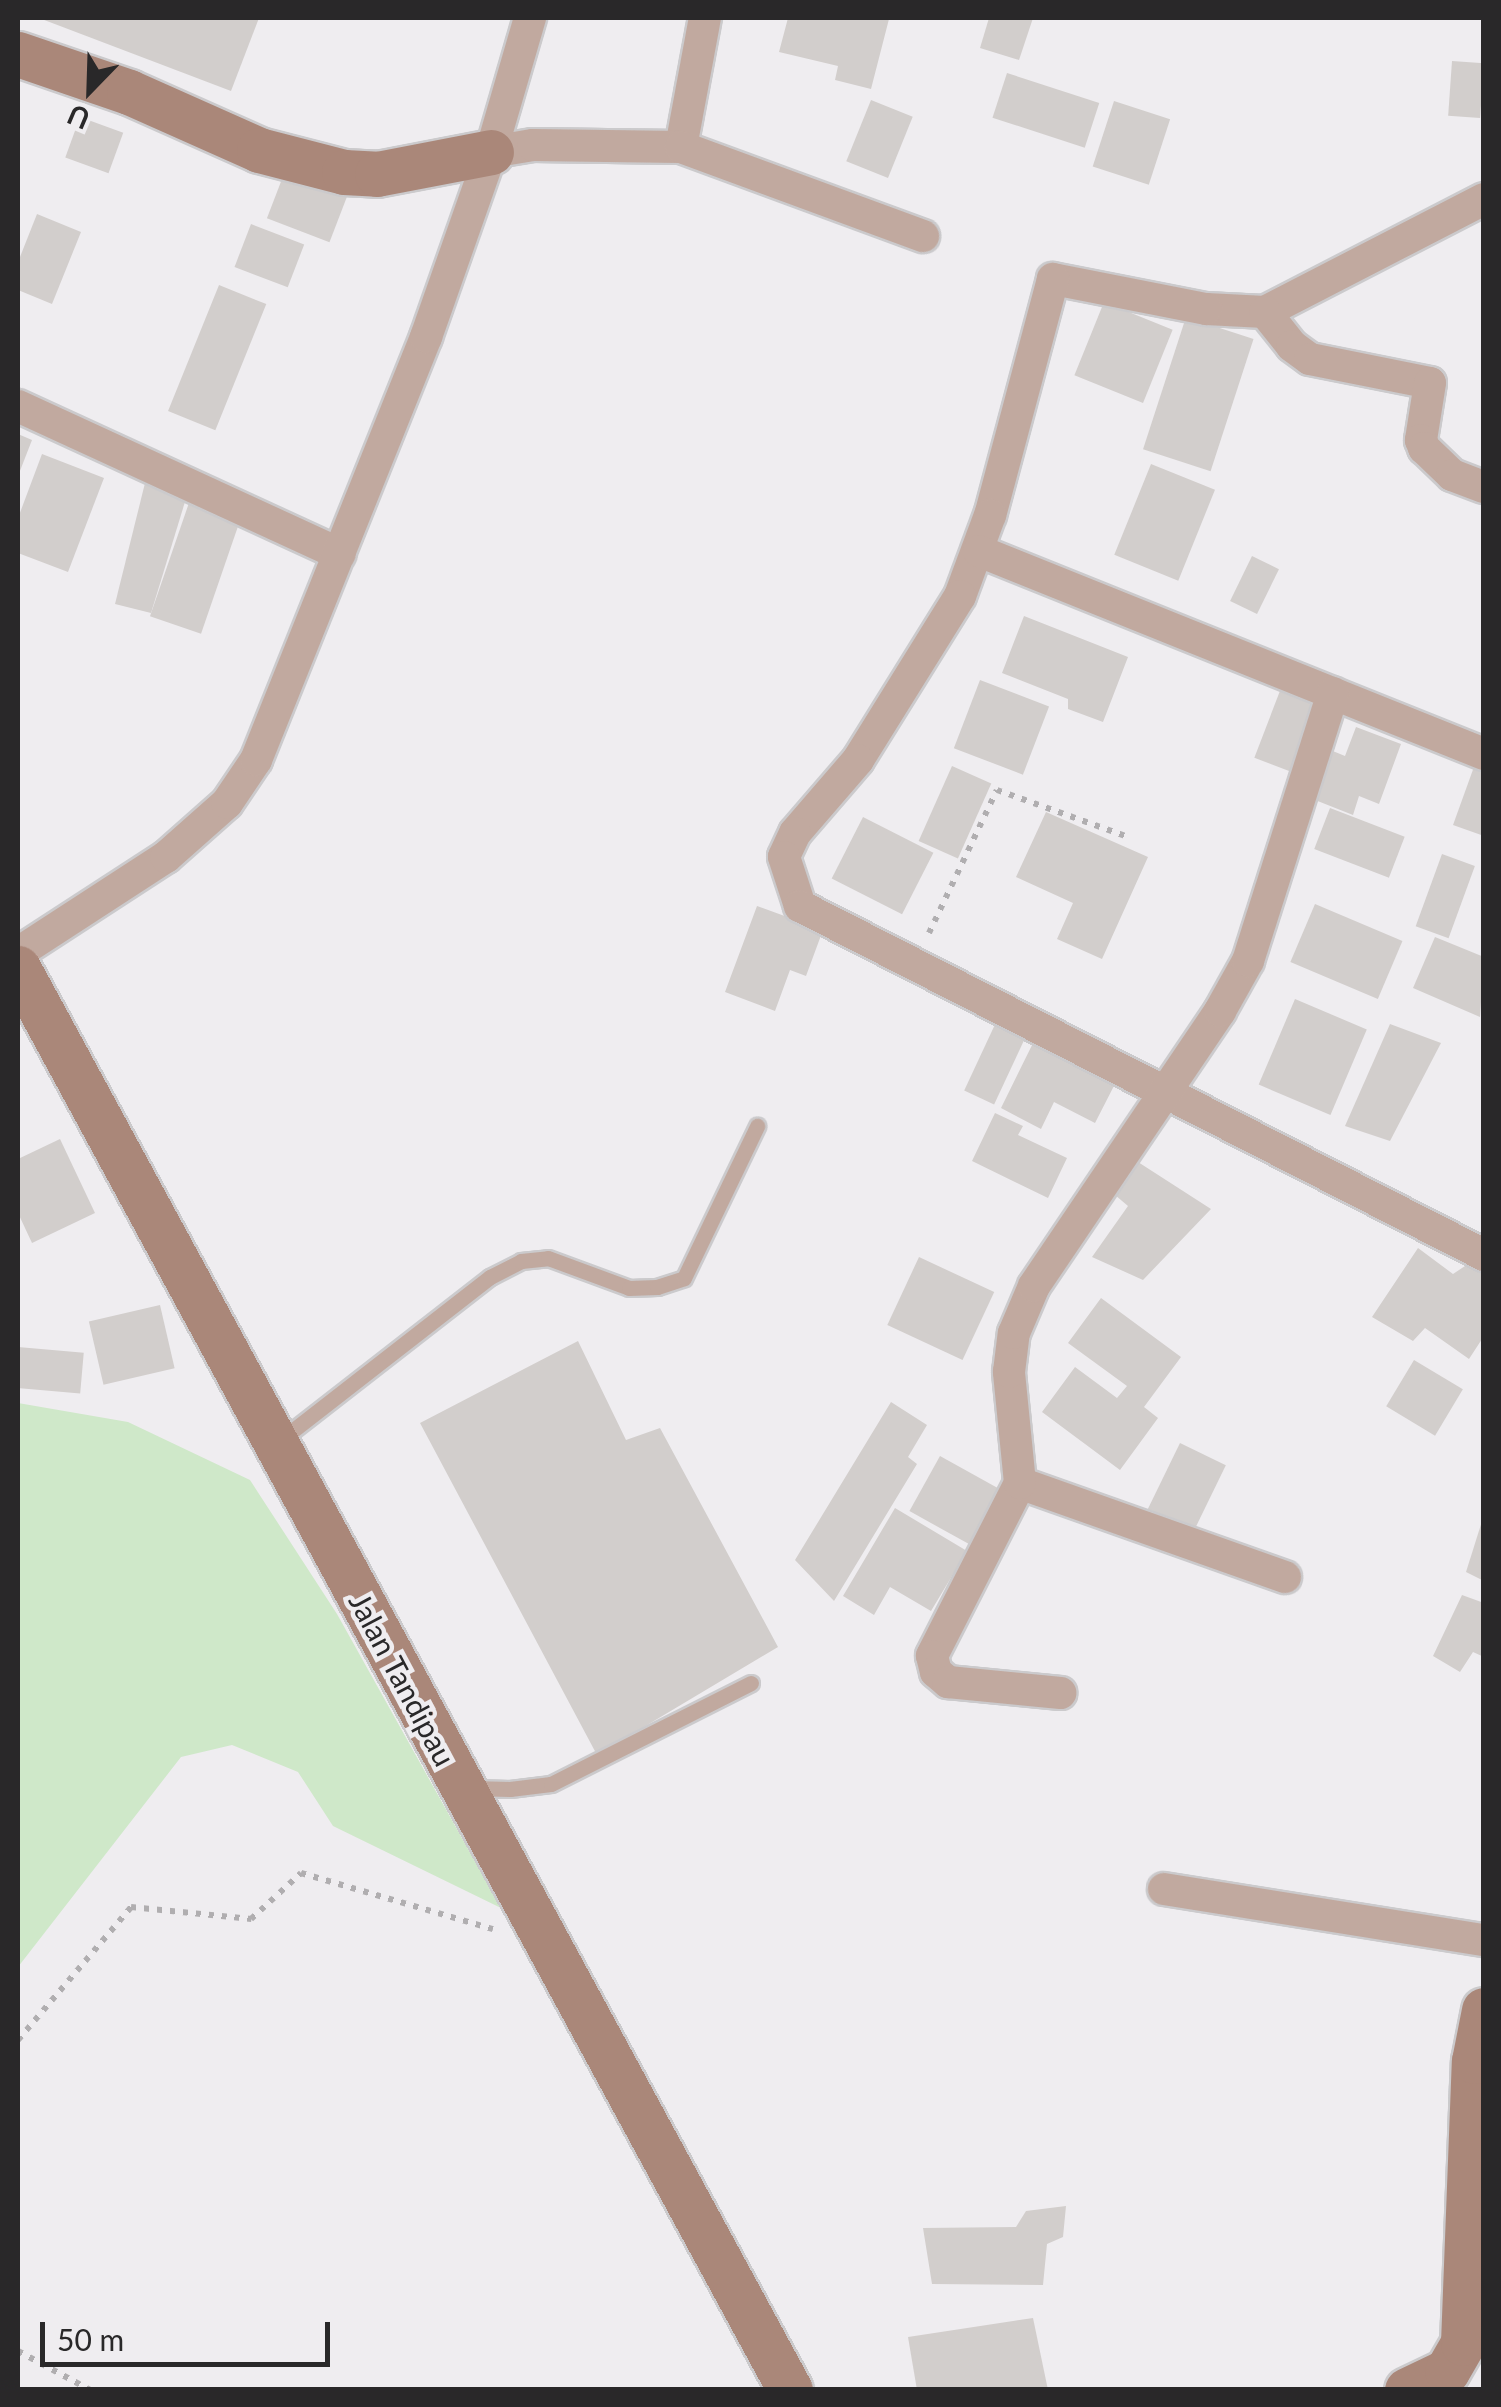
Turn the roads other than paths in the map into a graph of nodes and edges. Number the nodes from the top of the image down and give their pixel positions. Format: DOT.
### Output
graph roads {
  1 [pos="530,18"];
  2 [pos="705,18"];
  3 [pos="18,54"];
  4 [pos="681,147"];
  5 [pos="491,152"];
  6 [pos="1484,199"];
  7 [pos="923,236"];
  8 [pos="1265,312"];
  9 [pos="18,406"];
  10 [pos="1484,487"];
  11 [pos="978,552"];
  12 [pos="340,554"];
  13 [pos="1333,693"];
  14 [pos="1484,754"];
  15 [pos="18,953"];
  16 [pos="18,968"];
  17 [pos="1166,1091"];
  18 [pos="757,1126"];
  19 [pos="1484,1255"];
  20 [pos="275,1444"];
  21 [pos="1020,1484"];
  22 [pos="1285,1577"];
  23 [pos="752,1682"];
  24 [pos="1060,1693"];
  25 [pos="461,1787"];
  26 [pos="1164,1889"];
  27 [pos="1484,1940"];
  28 [pos="1484,2010"];
  29 [pos="1479,2062"];
  30 [pos="1473,2342"];
  31 [pos="1417,2388"];
  32 [pos="790,2390"];
  1 -- 5 [label="street"];
  2 -- 4 [label="street"];
  3 -- 5 [label="street"];
  4 -- 5 [label="street"];
  4 -- 7 [label="street"];
  5 -- 12 [label="street"];
  6 -- 8 [label="street"];
  8 -- 10 [label="street"];
  8 -- 11 [label="street"];
  9 -- 12 [label="street"];
  11 -- 13 [label="street"];
  11 -- 17 [label="street"];
  12 -- 15 [label="street"];
  13 -- 14 [label="street"];
  13 -- 17 [label="street"];
  16 -- 20 [label="street, Jalan Tandipau"];
  17 -- 19 [label="street"];
  17 -- 21 [label="street"];
  18 -- 20 [label="lane"];
  20 -- 25 [label="street, Jalan Tandipau"];
  21 -- 22 [label="street"];
  21 -- 24 [label="street"];
  23 -- 25 [label="lane"];
  25 -- 32 [label="street, Jalan Tandipau"];
  26 -- 27 [label="street"];
  28 -- 29 [label="street"];
  29 -- 30 [label="street"];
  30 -- 31 [label="street"];
}
